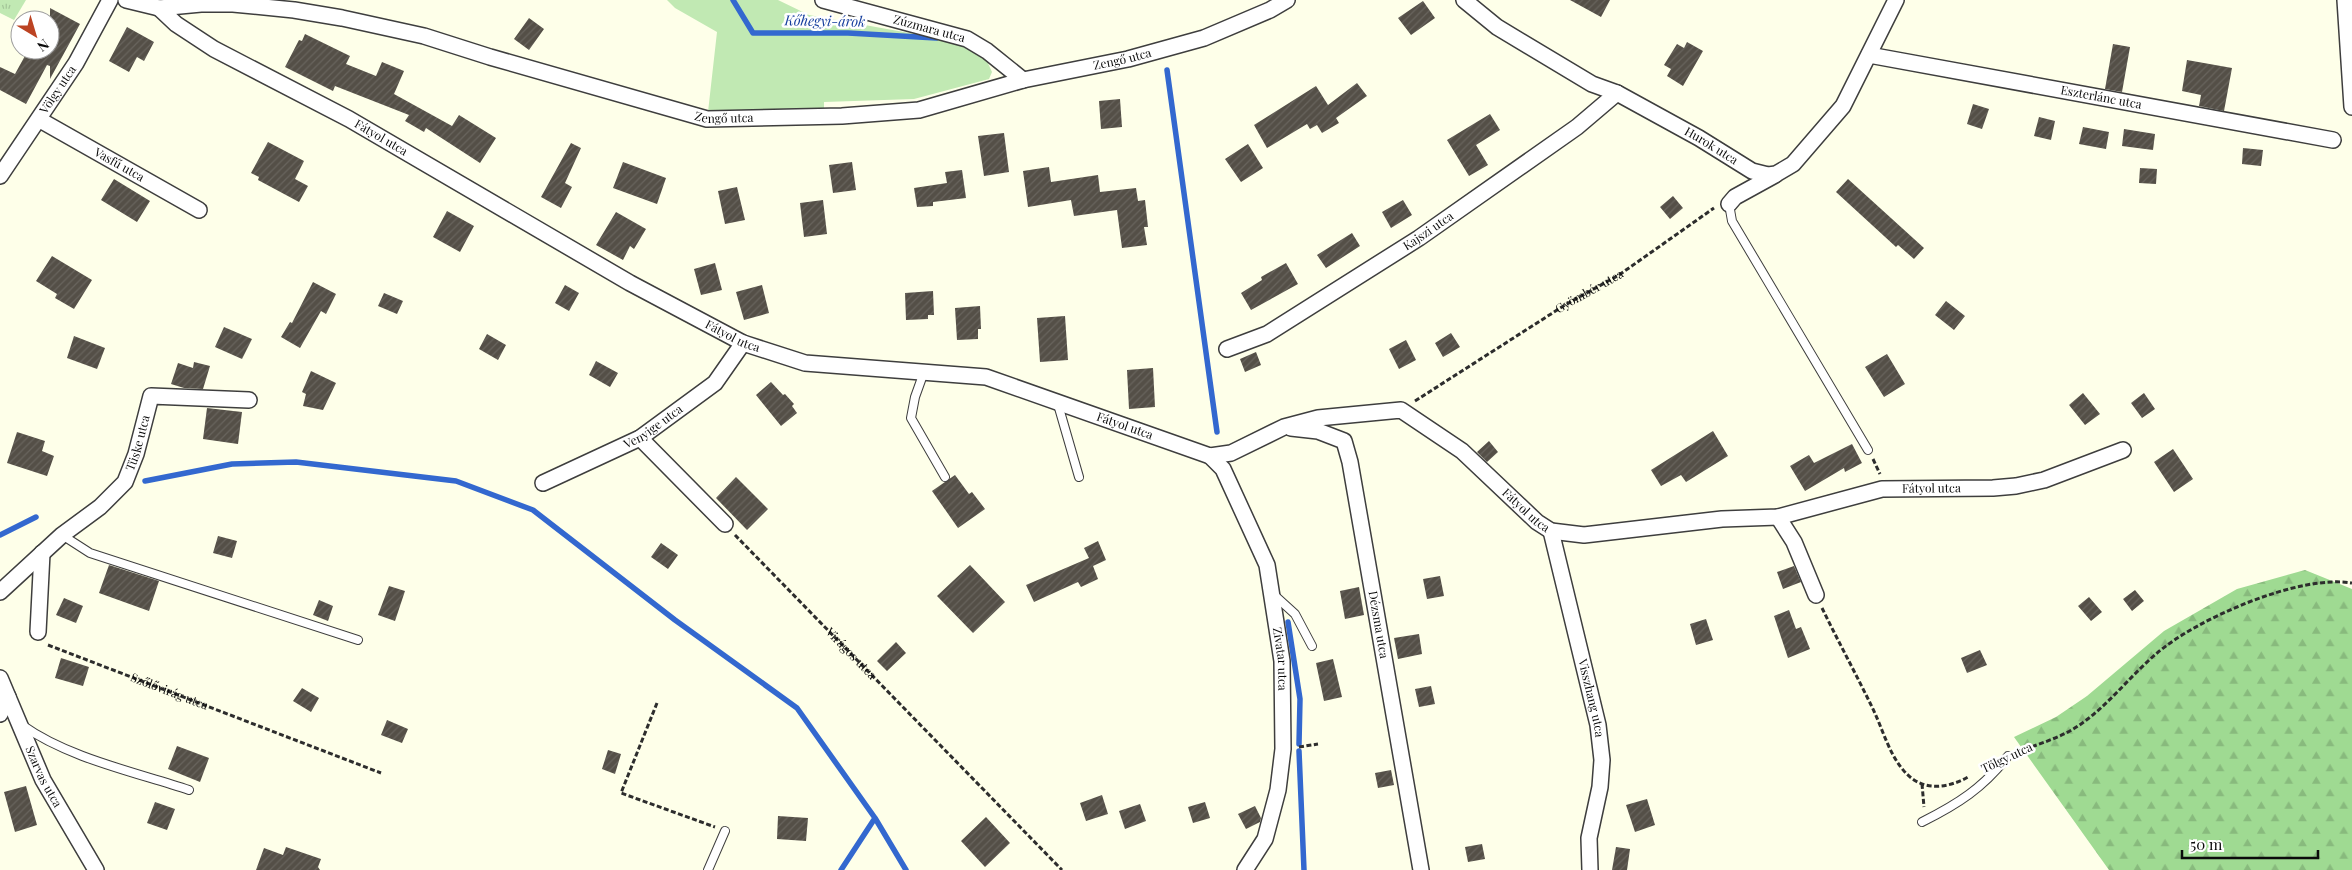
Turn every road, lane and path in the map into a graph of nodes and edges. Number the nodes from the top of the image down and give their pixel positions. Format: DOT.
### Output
graph roads {
  1 [pos="110,0"];
  2 [pos="126,0"];
  3 [pos="823,0"];
  4 [pos="1287,0"];
  5 [pos="1464,0"];
  6 [pos="1896,0"];
  7 [pos="2345,0"];
  8 [pos="159,8"];
  9 [pos="1869,55"];
  10 [pos="1023,80"];
  11 [pos="1617,93"];
  12 [pos="2352,107"];
  13 [pos="40,120"];
  14 [pos="2333,140"];
  15 [pos="1776,174"];
  16 [pos="0,176"];
  17 [pos="1729,204"];
  18 [pos="198,210"];
  19 [pos="743,343"];
  20 [pos="1227,349"];
  21 [pos="924,372"];
  22 [pos="248,400"];
  23 [pos="1056,401"];
  24 [pos="1401,410"];
  25 [pos="1284,427"];
  26 [pos="640,438"];
  27 [pos="1868,450"];
  28 [pos="2123,450"];
  29 [pos="1210,456"];
  30 [pos="945,477"];
  31 [pos="1079,478"];
  32 [pos="543,483"];
  33 [pos="1888,488"];
  34 [pos="1778,517"];
  35 [pos="724,524"];
  36 [pos="1551,531"];
  37 [pos="62,535"];
  38 [pos="42,553"];
  39 [pos="2352,583"];
  40 [pos="0,592"];
  41 [pos="1271,593"];
  42 [pos="1816,595"];
  43 [pos="38,632"];
  44 [pos="358,640"];
  45 [pos="1312,646"];
  46 [pos="0,678"];
  47 [pos="8,697"];
  48 [pos="657,702"];
  49 [pos="0,714"];
  50 [pos="19,722"];
  51 [pos="2008,756"];
  52 [pos="381,773"];
  53 [pos="1973,774"];
  54 [pos="1922,784"];
  55 [pos="189,790"];
  56 [pos="1924,819"];
  57 [pos="725,831"];
  58 [pos="97,869"];
  59 [pos="708,870"];
  60 [pos="1062,870"];
  61 [pos="1245,870"];
  62 [pos="1421,870"];
  63 [pos="1590,870"];
  1 -- 13 [label="street, Völgy utca"];
  2 -- 8 [label="street"];
  3 -- 10 [label="street, Zúzmara utca"];
  4 -- 10 [label="street, Zengő utca"];
  5 -- 11 [label="street, Hurok utca"];
  6 -- 9 [label="street"];
  7 -- 12 [label="street"];
  8 -- 10 [label="street, Zengő utca"];
  8 -- 19 [label="street, Fátyol utca"];
  9 -- 14 [label="street, Eszterlánc utca"];
  9 -- 15 [label="street"];
  11 -- 15 [label="street, Hurok utca"];
  11 -- 20 [label="street, Kajszi utca"];
  13 -- 16 [label="street, Völgy utca"];
  13 -- 18 [label="street, Vasfű utca"];
  15 -- 17 [label="street"];
  17 -- 24 [label="path, Gyömbér utca"];
  17 -- 27 [label="lane"];
  19 -- 21 [label="street, Fátyol utca"];
  19 -- 26 [label="street, Venyige utca"];
  21 -- 23 [label="street, Fátyol utca"];
  21 -- 30 [label="lane"];
  22 -- 37 [label="street, Tüske utca"];
  23 -- 29 [label="street, Fátyol utca"];
  23 -- 31 [label="lane"];
  24 -- 25 [label="street"];
  24 -- 36 [label="street, Fátyol utca"];
  25 -- 29 [label="street"];
  25 -- 62 [label="street, Dézsma utca"];
  26 -- 32 [label="street, Venyige utca"];
  26 -- 35 [label="street"];
  27 -- 33 [label="path"];
  28 -- 33 [label="street, Fátyol utca"];
  29 -- 41 [label="street, Zivatar utca"];
  33 -- 34 [label="street, Fátyol utca"];
  34 -- 36 [label="street, Fátyol utca"];
  34 -- 42 [label="street"];
  35 -- 60 [label="path, Virágos utca"];
  36 -- 63 [label="street, Visszhang utca"];
  37 -- 38 [label="street, Tüske utca"];
  37 -- 44 [label="lane"];
  38 -- 40 [label="street, Tüske utca"];
  38 -- 43 [label="street"];
  39 -- 51 [label="path, Tölgy utca"];
  41 -- 45 [label="lane"];
  41 -- 61 [label="street, Zivatar utca"];
  42 -- 54 [label="path"];
  43 -- 52 [label="path, Szőlővirág utca"];
  46 -- 47 [label="street, Szarvas utca"];
  47 -- 49 [label="street"];
  47 -- 50 [label="street, Szarvas utca"];
  48 -- 57 [label="path"];
  50 -- 55 [label="lane"];
  50 -- 58 [label="street, Szarvas utca"];
  51 -- 56 [label="lane"];
  53 -- 54 [label="path, Tölgy utca"];
  54 -- 56 [label="path"];
  57 -- 59 [label="lane"];
}
